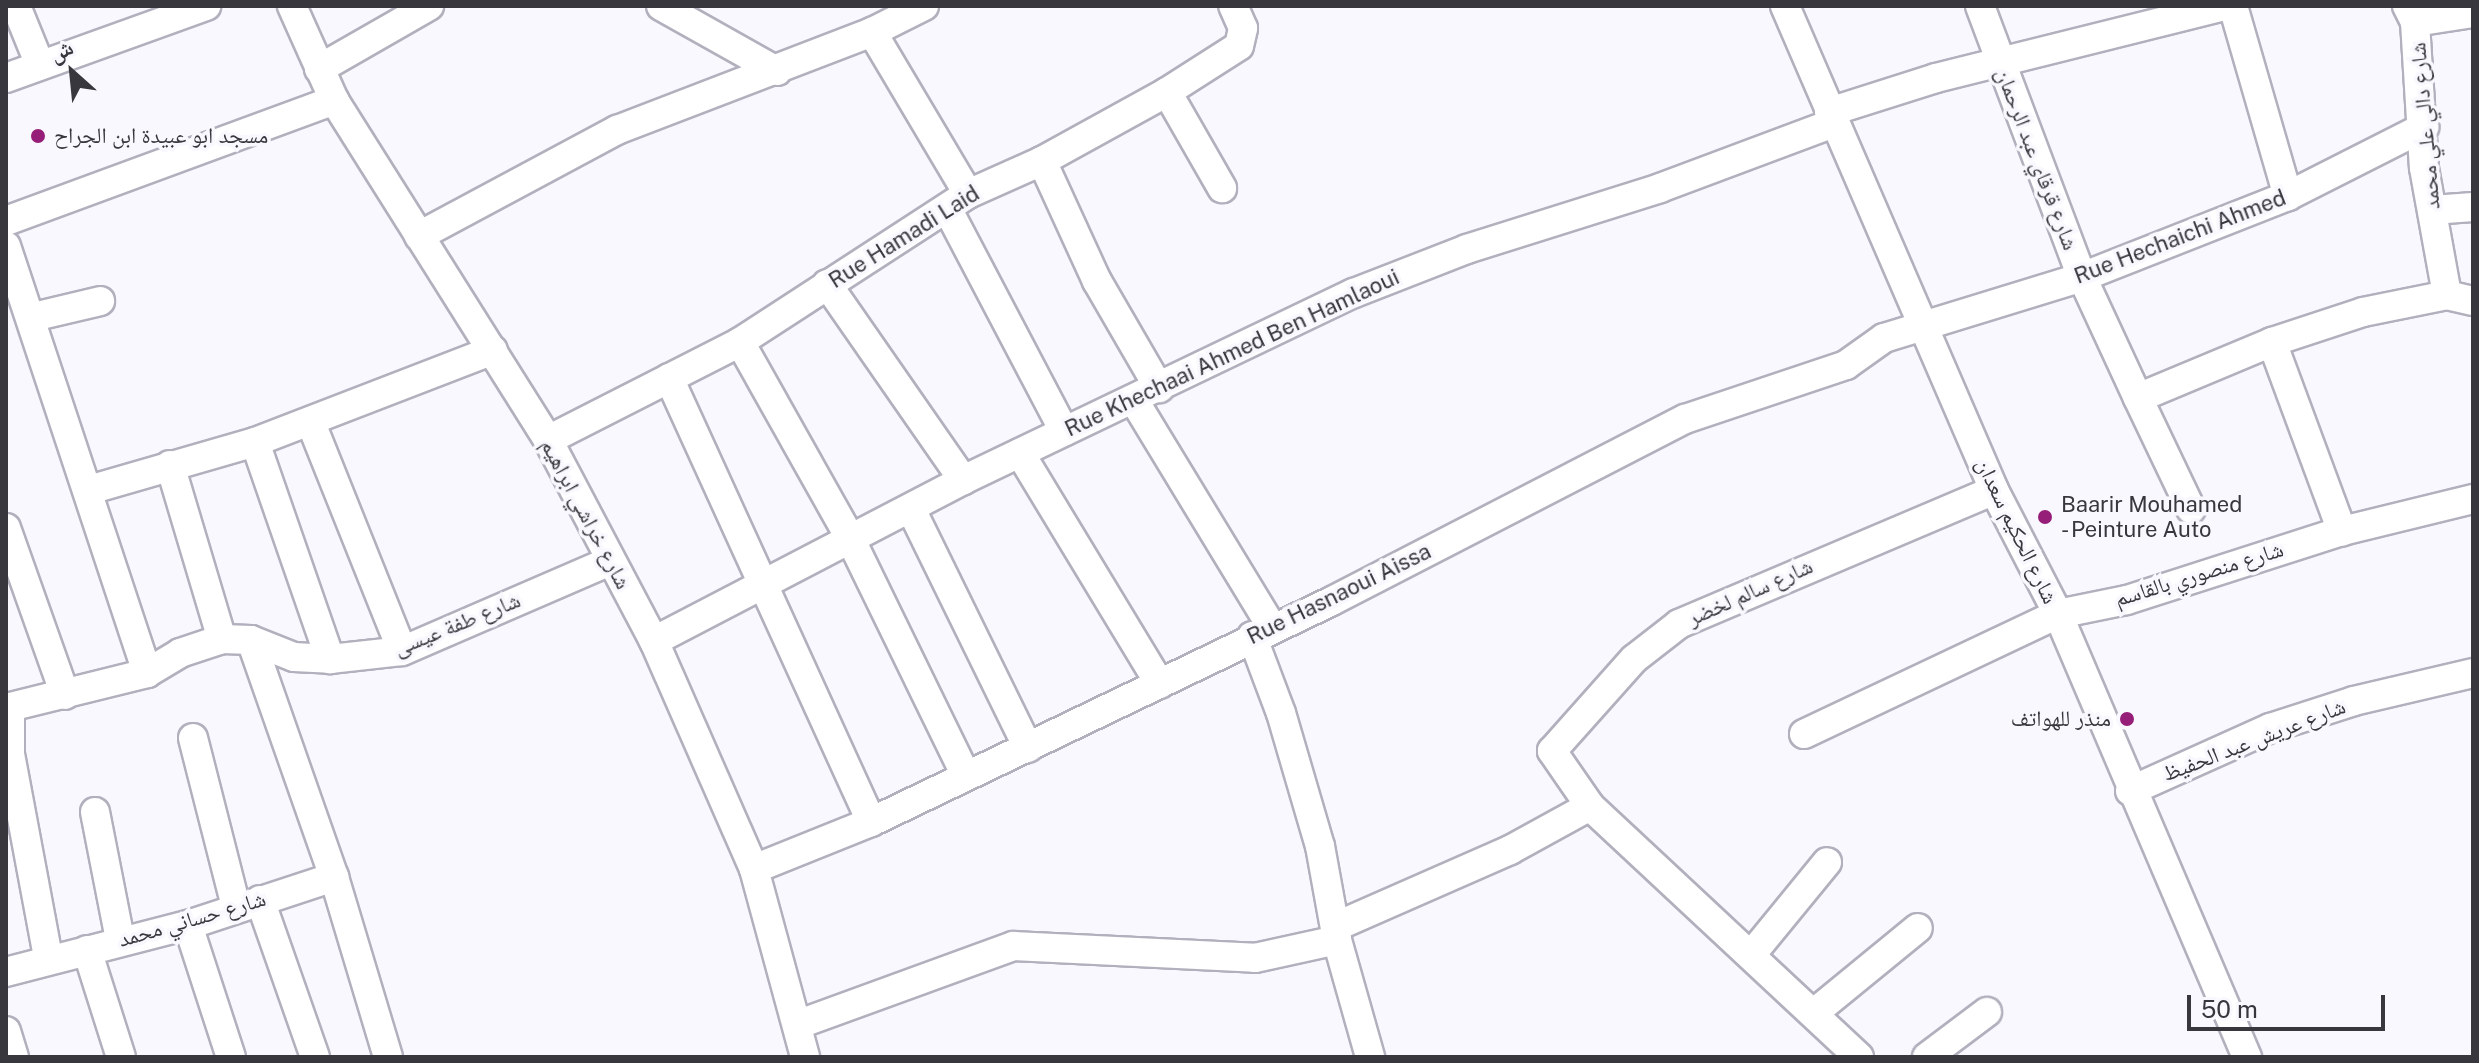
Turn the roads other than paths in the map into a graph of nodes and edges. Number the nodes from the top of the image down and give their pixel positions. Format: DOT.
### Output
graph roads {
  1 [pos="16,6"];
  2 [pos="206,6"];
  3 [pos="292,6"];
  4 [pos="429,6"];
  5 [pos="661,6"];
  6 [pos="924,6"];
  7 [pos="1233,6"];
  8 [pos="1785,6"];
  9 [pos="1980,6"];
  10 [pos="2225,6"];
  11 [pos="2233,6"];
  12 [pos="2473,13"];
  13 [pos="2411,14"];
  14 [pos="872,32"];
  15 [pos="2000,61"];
  16 [pos="40,65"];
  17 [pos="319,69"];
  18 [pos="777,71"];
  19 [pos="6,78"];
  20 [pos="1167,92"];
  21 [pos="334,100"];
  22 [pos="1832,118"];
  23 [pos="2424,127"];
  24 [pos="1042,161"];
  25 [pos="1222,188"];
  26 [pos="2288,196"];
  27 [pos="958,202"];
  28 [pos="2473,207"];
  29 [pos="2432,210"];
  30 [pos="6,221"];
  31 [pos="419,236"];
  32 [pos="6,246"];
  33 [pos="2082,277"];
  34 [pos="827,284"];
  35 [pos="2460,298"];
  36 [pos="100,301"];
  37 [pos="33,317"];
  38 [pos="1927,326"];
  39 [pos="740,342"];
  40 [pos="2272,342"];
  41 [pos="493,350"];
  42 [pos="669,378"];
  43 [pos="1147,395"];
  44 [pos="2138,398"];
  45 [pos="311,423"];
  46 [pos="1064,431"];
  47 [pos="548,440"];
  48 [pos="255,442"];
  49 [pos="1020,453"];
  50 [pos="170,465"];
  51 [pos="963,480"];
  52 [pos="89,490"];
  53 [pos="1994,490"];
  54 [pos="2473,499"];
  55 [pos="911,509"];
  56 [pos="2191,509"];
  57 [pos="6,528"];
  58 [pos="2342,531"];
  59 [pos="850,538"];
  60 [pos="610,561"];
  61 [pos="760,584"];
  62 [pos="2058,614"];
  63 [pos="1262,631"];
  64 [pos="222,639"];
  65 [pos="251,640"];
  66 [pos="654,641"];
  67 [pos="402,651"];
  68 [pos="330,659"];
  69 [pos="147,673"];
  70 [pos="2473,673"];
  71 [pos="1160,684"];
  72 [pos="65,695"];
  73 [pos="1804,734"];
  74 [pos="193,738"];
  75 [pos="1028,748"];
  76 [pos="965,774"];
  77 [pos="2130,791"];
  78 [pos="1590,806"];
  79 [pos="95,812"];
  80 [pos="871,822"];
  81 [pos="1827,862"];
  82 [pos="754,869"];
  83 [pos="334,877"];
  84 [pos="248,904"];
  85 [pos="188,925"];
  86 [pos="1918,928"];
  87 [pos="1337,933"];
  88 [pos="120,940"];
  89 [pos="87,950"];
  90 [pos="1751,955"];
  91 [pos="48,957"];
  92 [pos="6,972"];
  93 [pos="1987,1012"];
  94 [pos="1814,1013"];
  95 [pos="799,1024"];
  96 [pos="6,1031"];
  97 [pos="1849,1055"];
  98 [pos="14,1057"];
  99 [pos="121,1057"];
  100 [pos="231,1057"];
  101 [pos="315,1057"];
  102 [pos="388,1057"];
  103 [pos="805,1057"];
  104 [pos="1370,1057"];
  105 [pos="1927,1057"];
  106 [pos="2247,1057"];
  1 -- 16 [label="street"];
  2 -- 16 [label="street"];
  3 -- 17 [label="street, شارع خراشي ابراهيم"];
  4 -- 17 [label="street"];
  5 -- 18 [label="street"];
  6 -- 14 [label="street"];
  7 -- 20 [label="street, Rue Hamadi Laid"];
  8 -- 22 [label="street, شارع الحكيم سعدان"];
  9 -- 15 [label="street, شارع قرقاي عبد الرحمان"];
  10 -- 15 [label="street, Rue Khechaai Ahmed Ben Hamlaoui"];
  11 -- 26 [label="street"];
  12 -- 13 [label="street"];
  13 -- 23 [label="street, شارع دالي علي محمد"];
  14 -- 18 [label="street"];
  14 -- 27 [label="street"];
  15 -- 22 [label="street, Rue Khechaai Ahmed Ben Hamlaoui"];
  15 -- 33 [label="street, شارع قرقاي عبد الرحمان"];
  16 -- 19 [label="street"];
  17 -- 21 [label="street, شارع خراشي ابراهيم"];
  18 -- 31 [label="street"];
  20 -- 24 [label="street, Rue Hamadi Laid"];
  20 -- 25 [label="street"];
  21 -- 30 [label="street"];
  21 -- 31 [label="street, شارع خراشي ابراهيم"];
  22 -- 38 [label="street, شارع الحكيم سعدان"];
  22 -- 43 [label="street, Rue Khechaai Ahmed Ben Hamlaoui"];
  23 -- 26 [label="street, Rue Hechaichi Ahmed"];
  23 -- 29 [label="street, شارع دالي علي محمد"];
  24 -- 27 [label="street, Rue Hamadi Laid"];
  24 -- 43 [label="street"];
  26 -- 33 [label="street, Rue Hechaichi Ahmed"];
  27 -- 34 [label="street, Rue Hamadi Laid"];
  27 -- 46 [label="street"];
  28 -- 29 [label="street"];
  29 -- 35 [label="street, شارع دالي علي محمد"];
  31 -- 41 [label="street, شارع خراشي ابراهيم"];
  32 -- 37 [label="street"];
  33 -- 38 [label="street, Rue Hechaichi Ahmed"];
  33 -- 44 [label="street, شارع قرقاي عبد الرحمان"];
  34 -- 39 [label="street, Rue Hamadi Laid"];
  34 -- 51 [label="street"];
  35 -- 40 [label="street"];
  36 -- 37 [label="street"];
  37 -- 52 [label="street"];
  38 -- 53 [label="street, شارع الحكيم سعدان"];
  38 -- 63 [label="street, Rue Hasnaoui Aissa"];
  39 -- 42 [label="street, Rue Hamadi Laid"];
  39 -- 59 [label="street"];
  40 -- 44 [label="street"];
  40 -- 58 [label="street"];
  41 -- 45 [label="street"];
  41 -- 47 [label="street, شارع خراشي ابراهيم"];
  42 -- 47 [label="street, Rue Hamadi Laid"];
  42 -- 61 [label="street"];
  43 -- 46 [label="street, Rue Khechaai Ahmed Ben Hamlaoui"];
  43 -- 63 [label="street"];
  44 -- 56 [label="street, شارع قرقاي عبد الرحمان"];
  45 -- 48 [label="street"];
  45 -- 67 [label="street"];
  46 -- 49 [label="street, Rue Khechaai Ahmed Ben Hamlaoui"];
  47 -- 60 [label="street, شارع خراشي ابراهيم"];
  48 -- 50 [label="street"];
  48 -- 68 [label="street"];
  49 -- 51 [label="street, Rue Khechaai Ahmed Ben Hamlaoui"];
  49 -- 71 [label="street"];
  50 -- 52 [label="street"];
  50 -- 64 [label="street"];
  51 -- 55 [label="street, Rue Khechaai Ahmed Ben Hamlaoui"];
  52 -- 69 [label="street"];
  53 -- 62 [label="street, شارع الحكيم سعدان"];
  53 -- 78 [label="street, شارع سالم لخضر"];
  54 -- 58 [label="street, شارع منصوري بالقاسم"];
  55 -- 59 [label="street, Rue Khechaai Ahmed Ben Hamlaoui"];
  55 -- 75 [label="street"];
  57 -- 72 [label="street"];
  58 -- 62 [label="street, شارع منصوري بالقاسم"];
  59 -- 61 [label="street, Rue Khechaai Ahmed Ben Hamlaoui"];
  59 -- 76 [label="street"];
  60 -- 66 [label="street, شارع خراشي ابراهيم"];
  60 -- 67 [label="street, شارع طفة عيسى"];
  61 -- 66 [label="street, Rue Khechaai Ahmed Ben Hamlaoui"];
  61 -- 80 [label="street"];
  62 -- 73 [label="street, شارع منصوري بالقاسم"];
  62 -- 77 [label="street, شارع الحكيم سعدان"];
  63 -- 71 [label="street, Rue Hasnaoui Aissa"];
  63 -- 87 [label="street"];
  64 -- 65 [label="street"];
  64 -- 69 [label="street"];
  65 -- 68 [label="street, شارع طفة عيسى"];
  65 -- 83 [label="street"];
  66 -- 82 [label="street, شارع خراشي ابراهيم"];
  67 -- 68 [label="street, شارع طفة عيسى"];
  69 -- 72 [label="street"];
  70 -- 77 [label="street, شارع عريش عبد الحفيظ"];
  71 -- 75 [label="street, Rue Hasnaoui Aissa"];
  72 -- 91 [label="street"];
  74 -- 84 [label="street"];
  75 -- 76 [label="street, Rue Hasnaoui Aissa"];
  76 -- 80 [label="street, Rue Hasnaoui Aissa"];
  77 -- 106 [label="street, شارع الحكيم سعدان"];
  78 -- 87 [label="street"];
  78 -- 90 [label="street"];
  79 -- 88 [label="street"];
  80 -- 82 [label="street, Rue Hasnaoui Aissa"];
  81 -- 90 [label="street"];
  82 -- 95 [label="street, شارع خراشي ابراهيم"];
  83 -- 84 [label="street, شارع حساني محمد"];
  83 -- 102 [label="street"];
  84 -- 85 [label="street, شارع حساني محمد"];
  84 -- 101 [label="street"];
  85 -- 88 [label="street, شارع حساني محمد"];
  85 -- 100 [label="street"];
  86 -- 94 [label="street"];
  87 -- 95 [label="street"];
  87 -- 104 [label="street"];
  88 -- 89 [label="street, شارع حساني محمد"];
  89 -- 91 [label="street, شارع حساني محمد"];
  89 -- 99 [label="street"];
  90 -- 94 [label="street"];
  91 -- 92 [label="street, شارع حساني محمد"];
  93 -- 105 [label="street"];
  94 -- 97 [label="street"];
  95 -- 103 [label="street, شارع خراشي ابراهيم"];
  96 -- 98 [label="street"];
}
